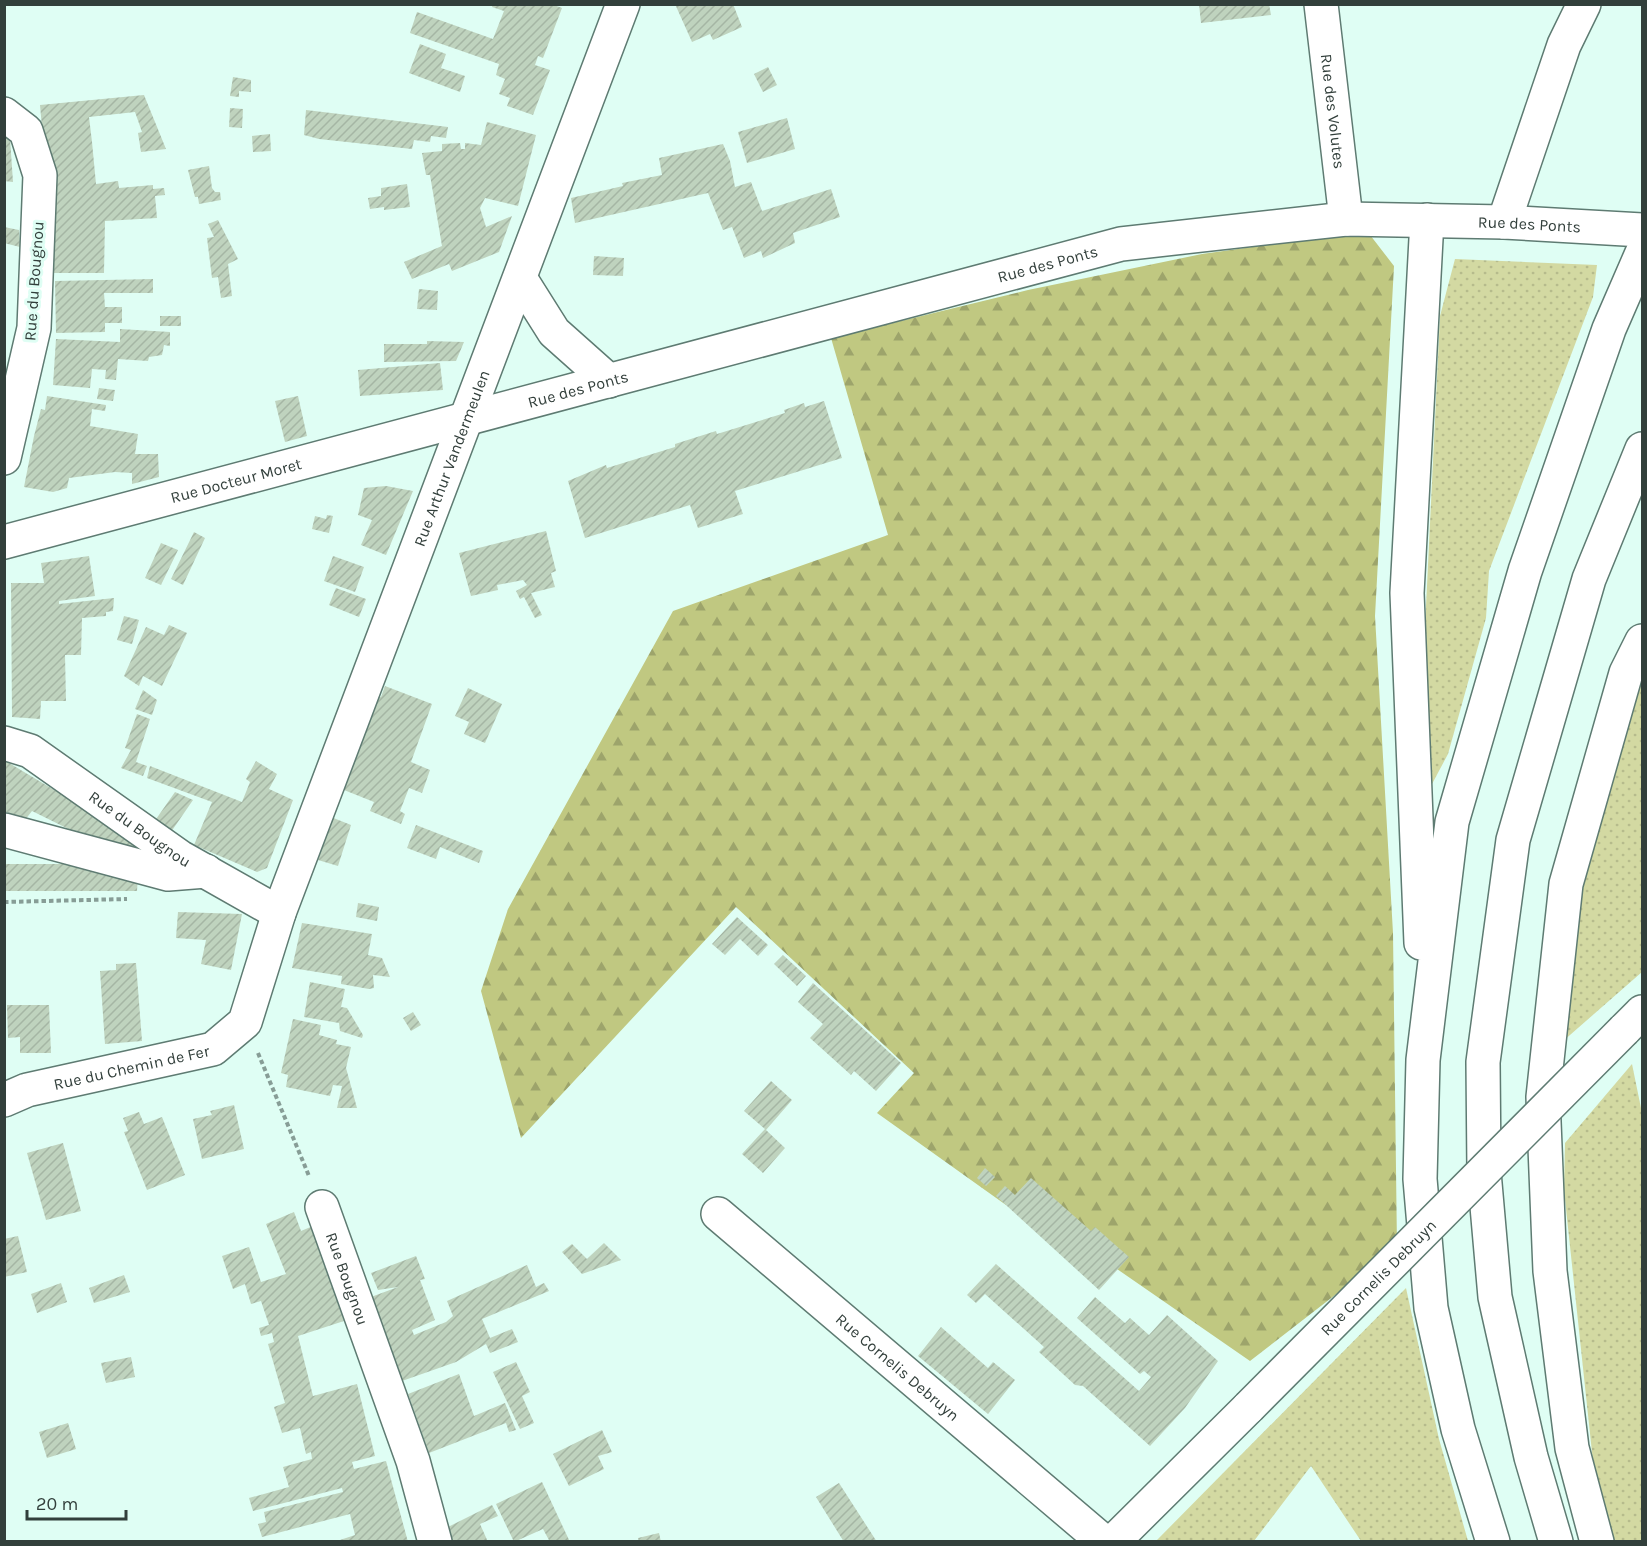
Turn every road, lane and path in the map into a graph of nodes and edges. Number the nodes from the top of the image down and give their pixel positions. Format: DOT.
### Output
graph roads {
  1 [pos="623,4"];
  2 [pos="1321,4"];
  3 [pos="1584,4"];
  4 [pos="4,114"];
  5 [pos="1346,219"];
  6 [pos="1427,220"];
  7 [pos="1504,222"];
  8 [pos="1642,230"];
  9 [pos="1642,253"];
  10 [pos="520,278"];
  11 [pos="609,381"];
  12 [pos="467,418"];
  13 [pos="1642,448"];
  14 [pos="4,458"];
  15 [pos="4,542"];
  16 [pos="1642,641"];
  17 [pos="4,743"];
  18 [pos="4,830"];
  19 [pos="206,871"];
  20 [pos="279,913"];
  21 [pos="1634,1021"];
  22 [pos="245,1022"];
  23 [pos="1425,1044"];
  24 [pos="4,1100"];
  25 [pos="322,1207"];
  26 [pos="718,1215"];
  27 [pos="435,1542"];
  28 [pos="1104,1542"];
  29 [pos="1113,1542"];
  30 [pos="1493,1542"];
  31 [pos="1556,1542"];
  32 [pos="1597,1542"];
  1 -- 10 [label="main road, Rue Arthur Vandermeulen"];
  2 -- 5 [label="main road, Rue des Volutes"];
  3 -- 7 [label="main road"];
  4 -- 14 [label="main road, Rue du Bougnou"];
  5 -- 6 [label="main road, Rue des Ponts"];
  5 -- 11 [label="main road, Rue des Ponts"];
  6 -- 7 [label="main road, Rue des Ponts"];
  6 -- 23 [label="main road"];
  7 -- 8 [label="main road, Rue des Ponts"];
  9 -- 23 [label="main road"];
  10 -- 11 [label="main road"];
  10 -- 12 [label="main road, Rue Arthur Vandermeulen"];
  11 -- 12 [label="main road, Rue des Ponts"];
  12 -- 15 [label="main road, Rue Docteur Moret"];
  12 -- 20 [label="main road, Rue Arthur Vandermeulen"];
  13 -- 31 [label="main road"];
  16 -- 32 [label="main road"];
  17 -- 19 [label="main road, Rue du Bougnou"];
  18 -- 19 [label="main road"];
  19 -- 20 [label="main road, Rue du Bougnou"];
  20 -- 22 [label="main road"];
  21 -- 29 [label="main road, Rue Cornelis Debruyn, bridge"];
  22 -- 24 [label="main road, Rue du Chemin de Fer"];
  22 -- 25 [label="path"];
  23 -- 30 [label="main road"];
  25 -- 27 [label="main road, Rue Bougnou"];
  26 -- 28 [label="main road, Rue Cornelis Debruyn"];
}
